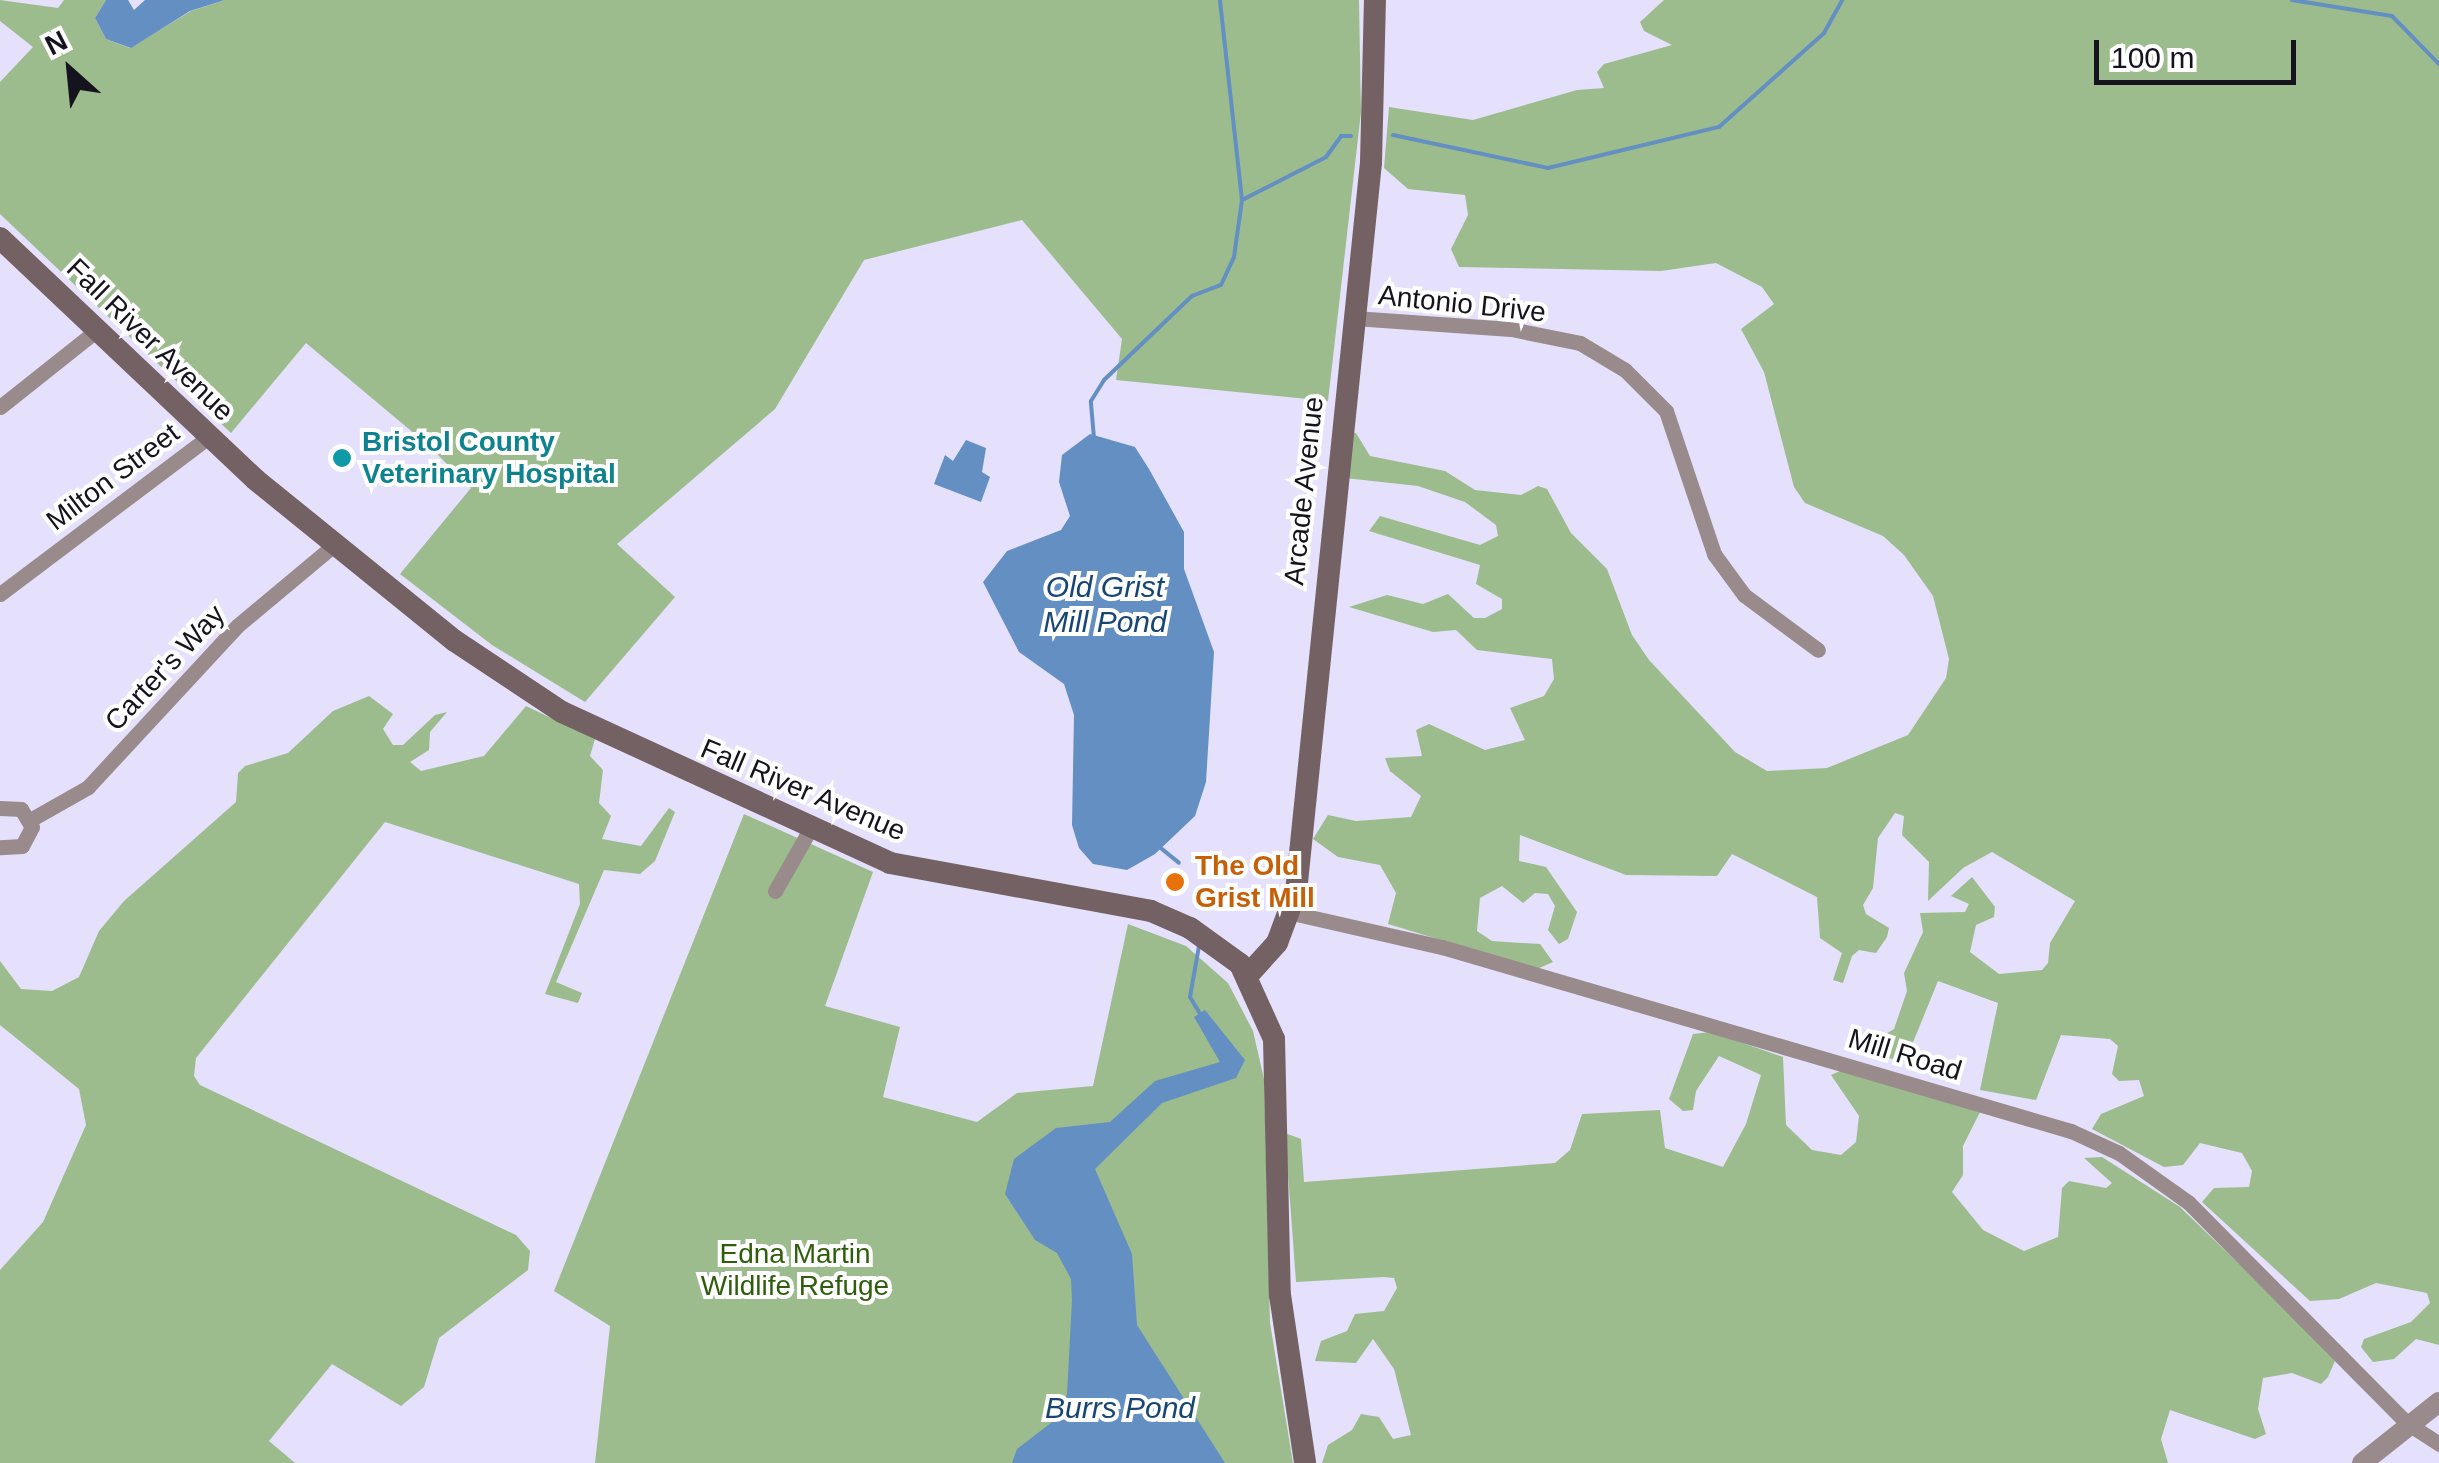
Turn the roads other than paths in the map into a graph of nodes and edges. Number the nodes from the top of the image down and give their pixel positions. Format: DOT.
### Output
graph roads {
  1 [pos="1375,0"];
  2 [pos="0,238"];
  3 [pos="1354,318"];
  4 [pos="97,330"];
  5 [pos="0,407"];
  6 [pos="208,436"];
  7 [pos="334,545"];
  8 [pos="0,594"];
  9 [pos="1818,650"];
  10 [pos="0,808"];
  11 [pos="30,820"];
  12 [pos="809,831"];
  13 [pos="0,848"];
  14 [pos="775,891"];
  15 [pos="1292,913"];
  16 [pos="1248,975"];
  17 [pos="2439,1402"];
  18 [pos="2406,1422"];
  19 [pos="2439,1444"];
  20 [pos="1305,1463"];
  21 [pos="2362,1463"];
  1 -- 3 [label="main road, Arcade Avenue"];
  2 -- 4 [label="main road, Fall River Avenue"];
  3 -- 9 [label="street, Antonio Drive"];
  3 -- 15 [label="main road, Arcade Avenue"];
  4 -- 5 [label="street"];
  4 -- 6 [label="main road, Fall River Avenue"];
  6 -- 7 [label="main road, Fall River Avenue"];
  6 -- 8 [label="street, Milton Street"];
  7 -- 11 [label="street, Carter's Way"];
  7 -- 12 [label="main road, Fall River Avenue"];
  10 -- 11 [label="street"];
  11 -- 13 [label="street, Carter's Way"];
  12 -- 14 [label="street"];
  12 -- 16 [label="main road, Fall River Avenue"];
  15 -- 16 [label="main road, Arcade Avenue"];
  15 -- 18 [label="street, Mill Road"];
  16 -- 20 [label="main road"];
  17 -- 18 [label="street"];
  18 -- 19 [label="street, Mill Road"];
  18 -- 21 [label="street"];
}
